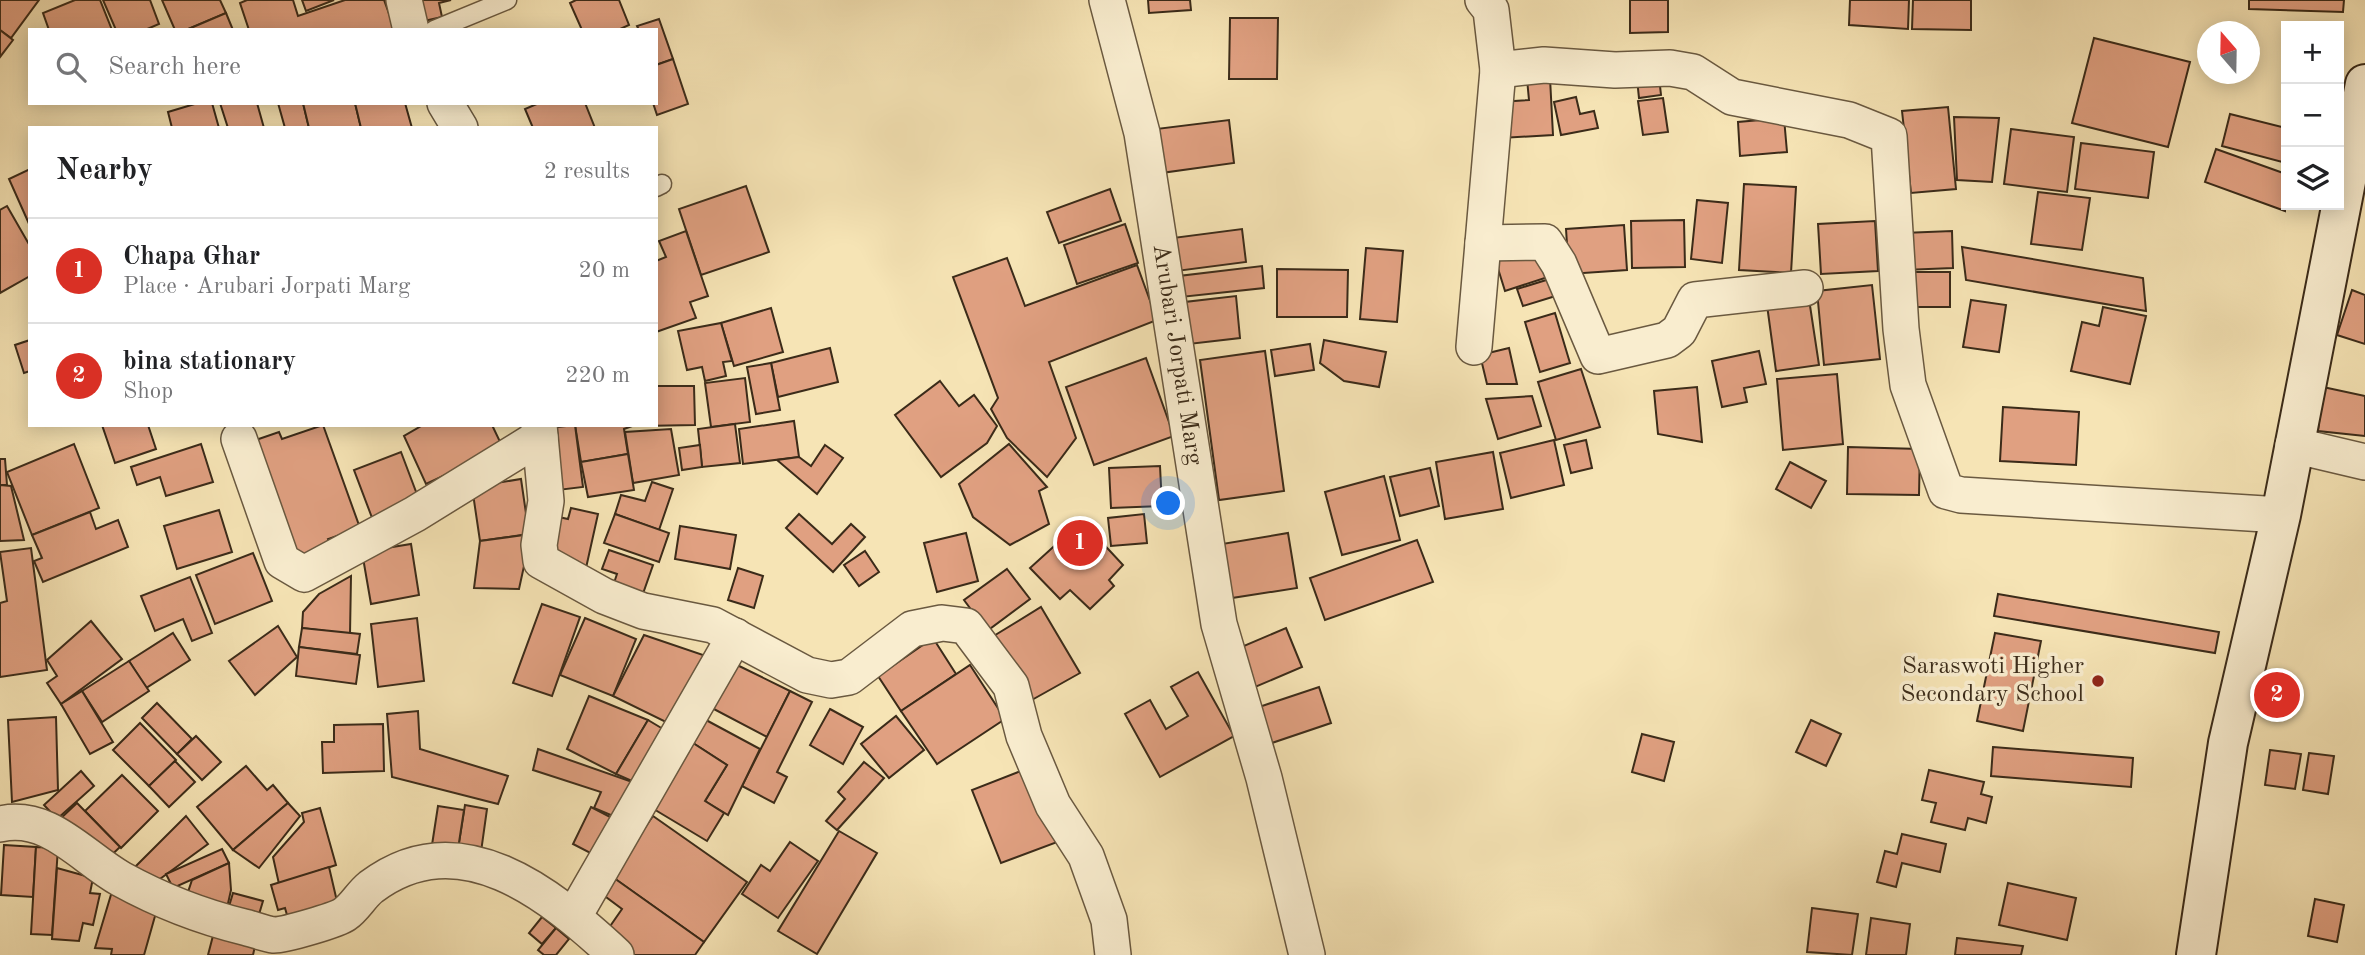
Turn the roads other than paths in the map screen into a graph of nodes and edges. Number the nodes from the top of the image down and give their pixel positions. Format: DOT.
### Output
graph roads {
  1 [pos="404,0"];
  2 [pos="507,0"];
  3 [pos="1107,0"];
  4 [pos="1483,0"];
  5 [pos="411,28"];
  6 [pos="439,28"];
  7 [pos="1498,70"];
  8 [pos="2365,84"];
  9 [pos="447,105"];
  10 [pos="459,126"];
  11 [pos="1483,243"];
  12 [pos="1805,288"];
  13 [pos="1474,347"];
  14 [pos="539,431"];
  15 [pos="239,439"];
  16 [pos="2293,445"];
  17 [pos="2365,462"];
  18 [pos="2281,515"];
  19 [pos="735,636"];
  20 [pos="0,824"];
  21 [pos="574,916"];
  22 [pos="616,955"];
  23 [pos="1113,955"];
  24 [pos="1307,955"];
  25 [pos="2196,955"];
  1 -- 5 [label="street"];
  2 -- 6 [label="lane"];
  3 -- 24 [label="street, Arubari Jorpati Marg"];
  4 -- 7 [label="street"];
  7 -- 11 [label="street"];
  7 -- 18 [label="street"];
  8 -- 16 [label="main road"];
  9 -- 10 [label="street"];
  11 -- 12 [label="street"];
  11 -- 13 [label="street"];
  14 -- 15 [label="street"];
  14 -- 19 [label="street"];
  16 -- 17 [label="street"];
  16 -- 18 [label="main road"];
  18 -- 25 [label="main road"];
  19 -- 21 [label="street"];
  19 -- 23 [label="street"];
  20 -- 21 [label="street"];
  21 -- 22 [label="street"];
}
